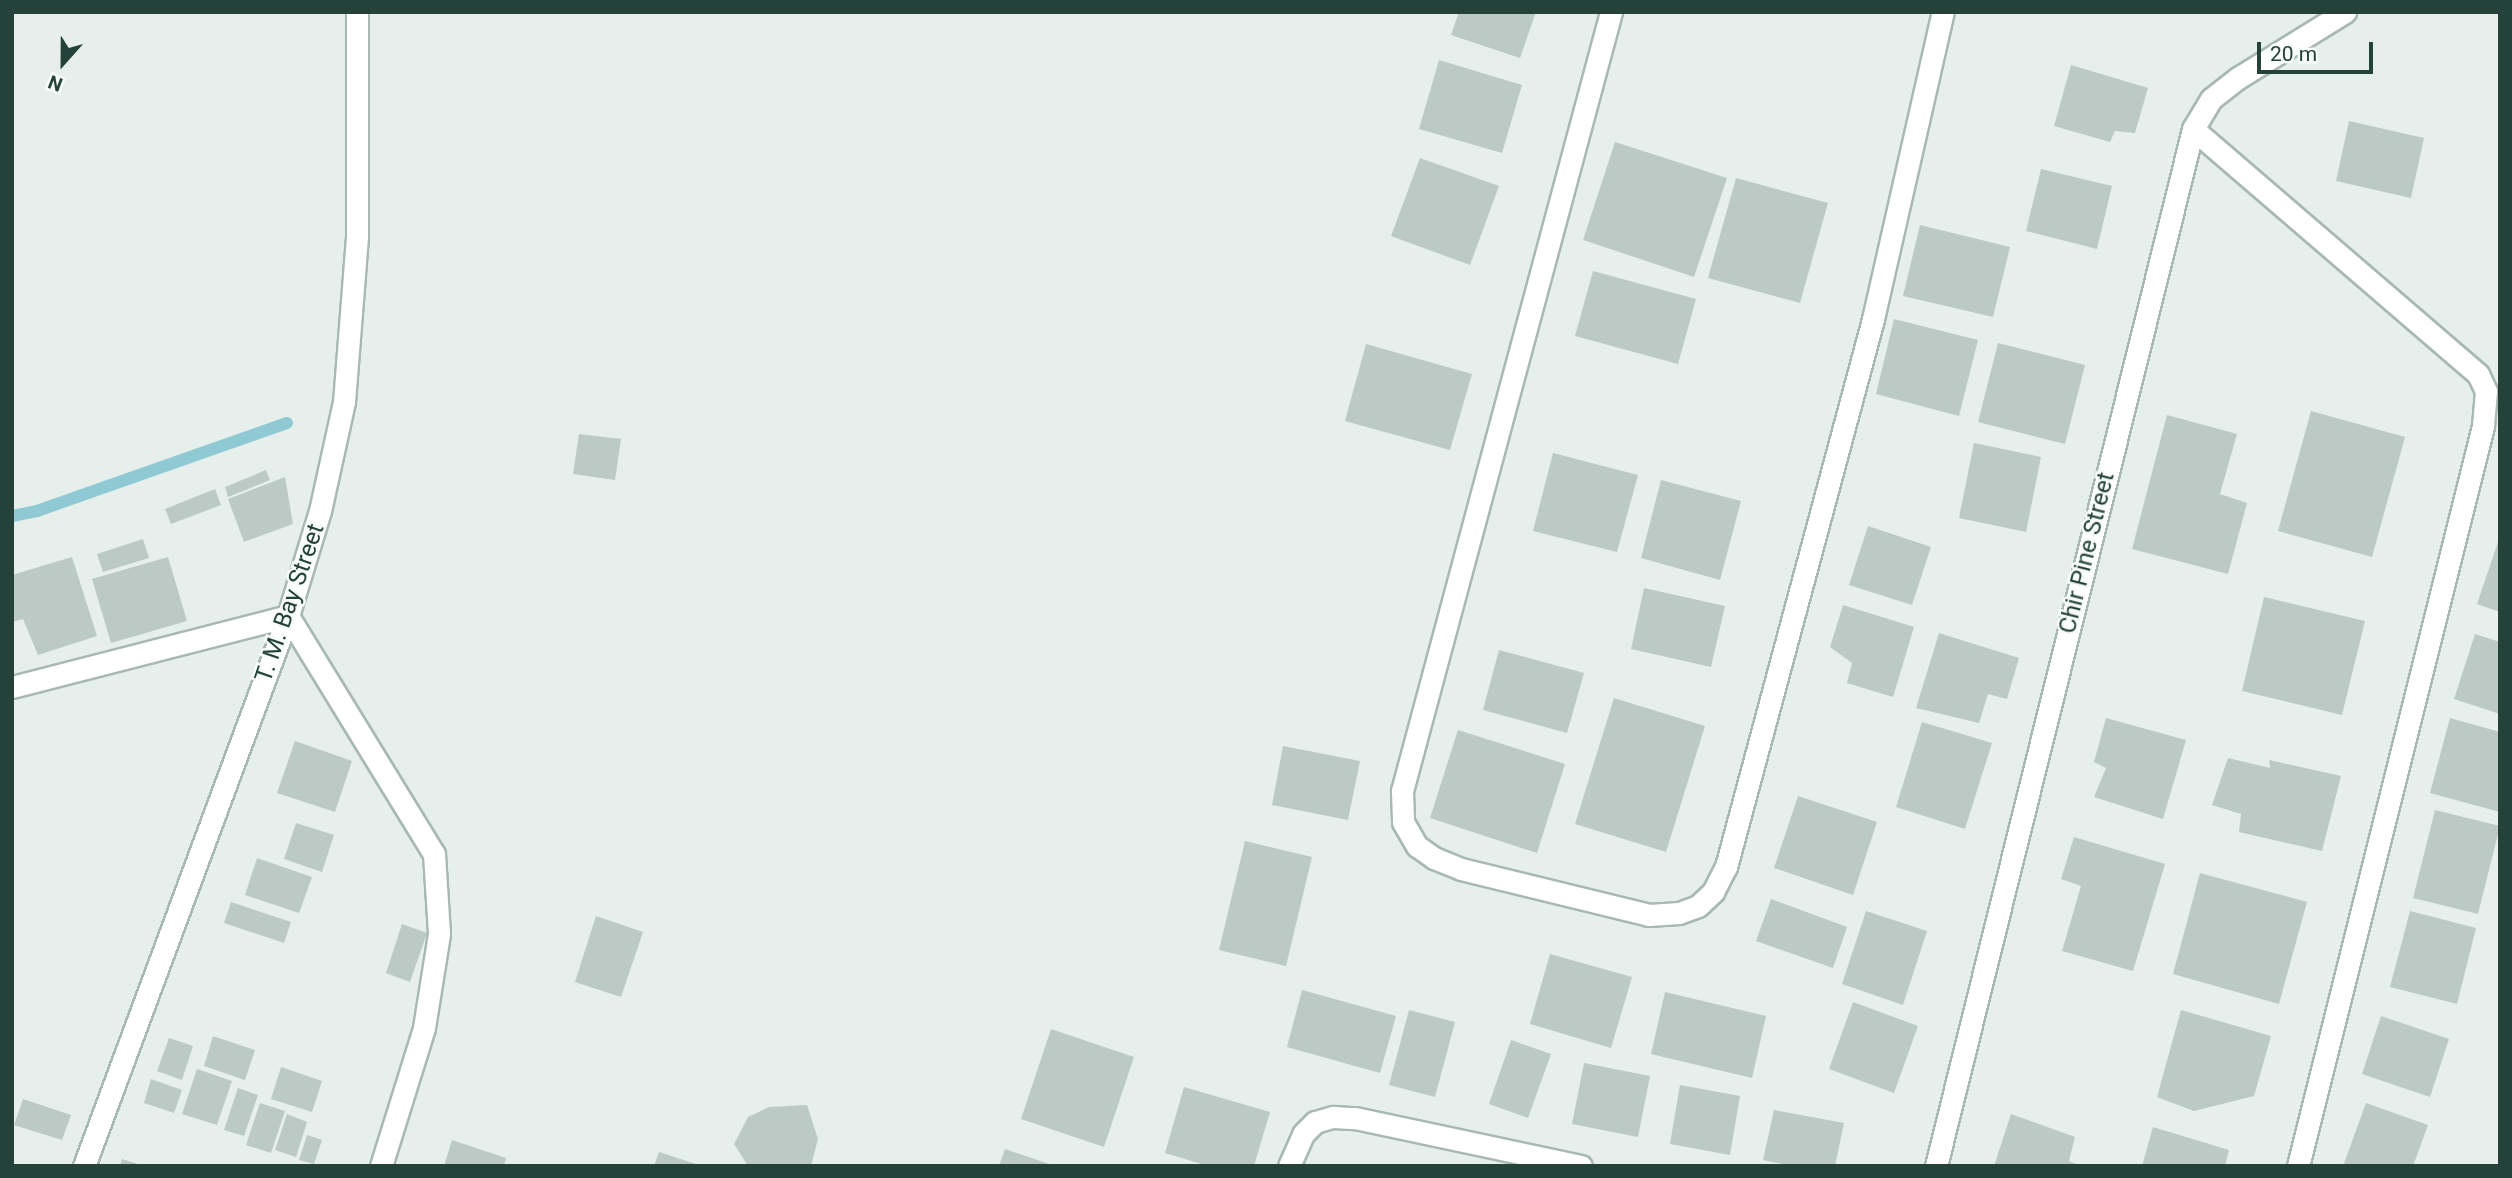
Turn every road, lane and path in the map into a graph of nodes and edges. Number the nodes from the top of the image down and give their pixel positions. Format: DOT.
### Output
graph roads {
  1 [pos="357,12"];
  2 [pos="1611,12"];
  3 [pos="1943,12"];
  4 [pos="2345,12"];
  5 [pos="2193,129"];
  6 [pos="288,616"];
  7 [pos="12,687"];
  8 [pos="84,1166"];
  9 [pos="381,1166"];
  10 [pos="1289,1166"];
  11 [pos="1581,1166"];
  12 [pos="1936,1166"];
  13 [pos="2298,1166"];
  1 -- 6 [label="street, T. M. Bay Street"];
  2 -- 3 [label="street"];
  4 -- 5 [label="street, Chir Pine Street"];
  5 -- 12 [label="street, Chir Pine Street"];
  5 -- 13 [label="street"];
  6 -- 7 [label="street"];
  6 -- 8 [label="street, T. M. Bay Street"];
  6 -- 9 [label="street"];
  10 -- 11 [label="street"];
}
